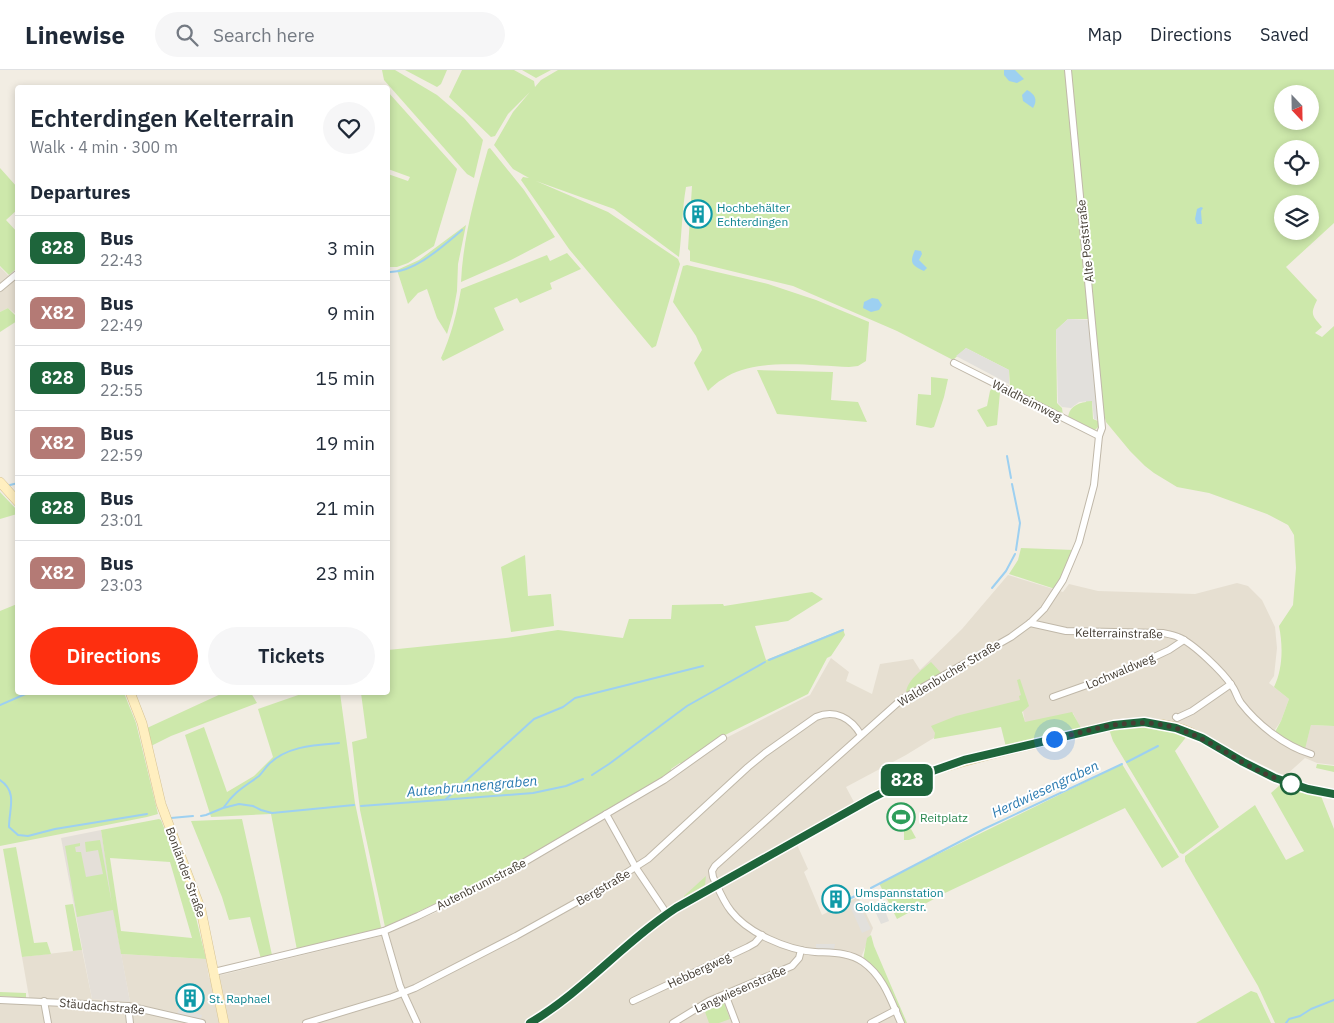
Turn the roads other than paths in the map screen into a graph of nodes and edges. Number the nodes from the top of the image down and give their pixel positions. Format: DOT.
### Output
graph roads {
  1 [pos="1068,70"];
  2 [pos="15,276"];
  3 [pos="0,288"];
  4 [pos="954,364"];
  5 [pos="1101,411"];
  6 [pos="1099,436"];
  7 [pos="0,482"];
  8 [pos="15,499"];
  9 [pos="1030,623"];
  10 [pos="1184,640"];
  11 [pos="1231,684"];
  12 [pos="131,695"];
  13 [pos="1053,697"];
  14 [pos="1176,717"];
  15 [pos="861,735"];
  16 [pos="722,738"];
  17 [pos="1311,754"];
  18 [pos="1334,794"];
  19 [pos="606,814"];
  20 [pos="636,868"];
  21 [pos="717,885"];
  22 [pos="667,914"];
  23 [pos="384,931"];
  24 [pos="762,935"];
  25 [pos="801,950"];
  26 [pos="214,972"];
  27 [pos="403,993"];
  28 [pos="725,994"];
  29 [pos="0,1000"];
  30 [pos="44,1001"];
  31 [pos="633,1001"];
  32 [pos="128,1006"];
  33 [pos="896,1010"];
  34 [pos="48,1023"];
  35 [pos="130,1023"];
  36 [pos="202,1023"];
  37 [pos="224,1023"];
  38 [pos="306,1023"];
  39 [pos="417,1023"];
  40 [pos="530,1023"];
  41 [pos="673,1023"];
  42 [pos="736,1023"];
  43 [pos="871,1023"];
  44 [pos="901,1023"];
  1 -- 5 [label="street, Alte Poststraße"];
  2 -- 3 [label="street"];
  4 -- 6 [label="street, Waldheimweg"];
  5 -- 6 [label="street, Waldenbucher Straße"];
  6 -- 9 [label="street, Waldenbucher Straße"];
  7 -- 8 [label="main road"];
  9 -- 10 [label="street, Kelterrainstraße"];
  9 -- 15 [label="street, Waldenbucher Straße"];
  10 -- 11 [label="street, Kelterrainstraße"];
  10 -- 13 [label="street, Lochwaldweg"];
  11 -- 14 [label="street"];
  11 -- 17 [label="street, Kelterrainstraße"];
  12 -- 26 [label="main road, Bonländer Straße"];
  15 -- 20 [label="street, Bergstraße"];
  15 -- 21 [label="street, Waldenbucher Straße"];
  16 -- 19 [label="street, Autenbrunnstraße"];
  18 -- 21 [label="main road"];
  19 -- 20 [label="street"];
  19 -- 23 [label="street, Autenbrunnstraße"];
  20 -- 22 [label="street"];
  20 -- 27 [label="street, Bergstraße"];
  21 -- 22 [label="main road"];
  21 -- 24 [label="street"];
  22 -- 40 [label="main road"];
  23 -- 26 [label="street, Autenbrunnstraße"];
  23 -- 27 [label="street"];
  24 -- 25 [label="street"];
  24 -- 31 [label="street, Hebbergweg"];
  25 -- 28 [label="street, Langwiesenstraße"];
  25 -- 33 [label="street"];
  26 -- 37 [label="main road, Bonländer Straße"];
  27 -- 38 [label="street, Bergstraße"];
  27 -- 39 [label="street"];
  28 -- 41 [label="street, Langwiesenstraße"];
  28 -- 42 [label="street"];
  29 -- 30 [label="street, Stäudachstraße"];
  30 -- 32 [label="street, Stäudachstraße"];
  30 -- 34 [label="street"];
  32 -- 35 [label="street"];
  32 -- 36 [label="street, Stäudachstraße"];
  33 -- 43 [label="street"];
  33 -- 44 [label="street"];
}
